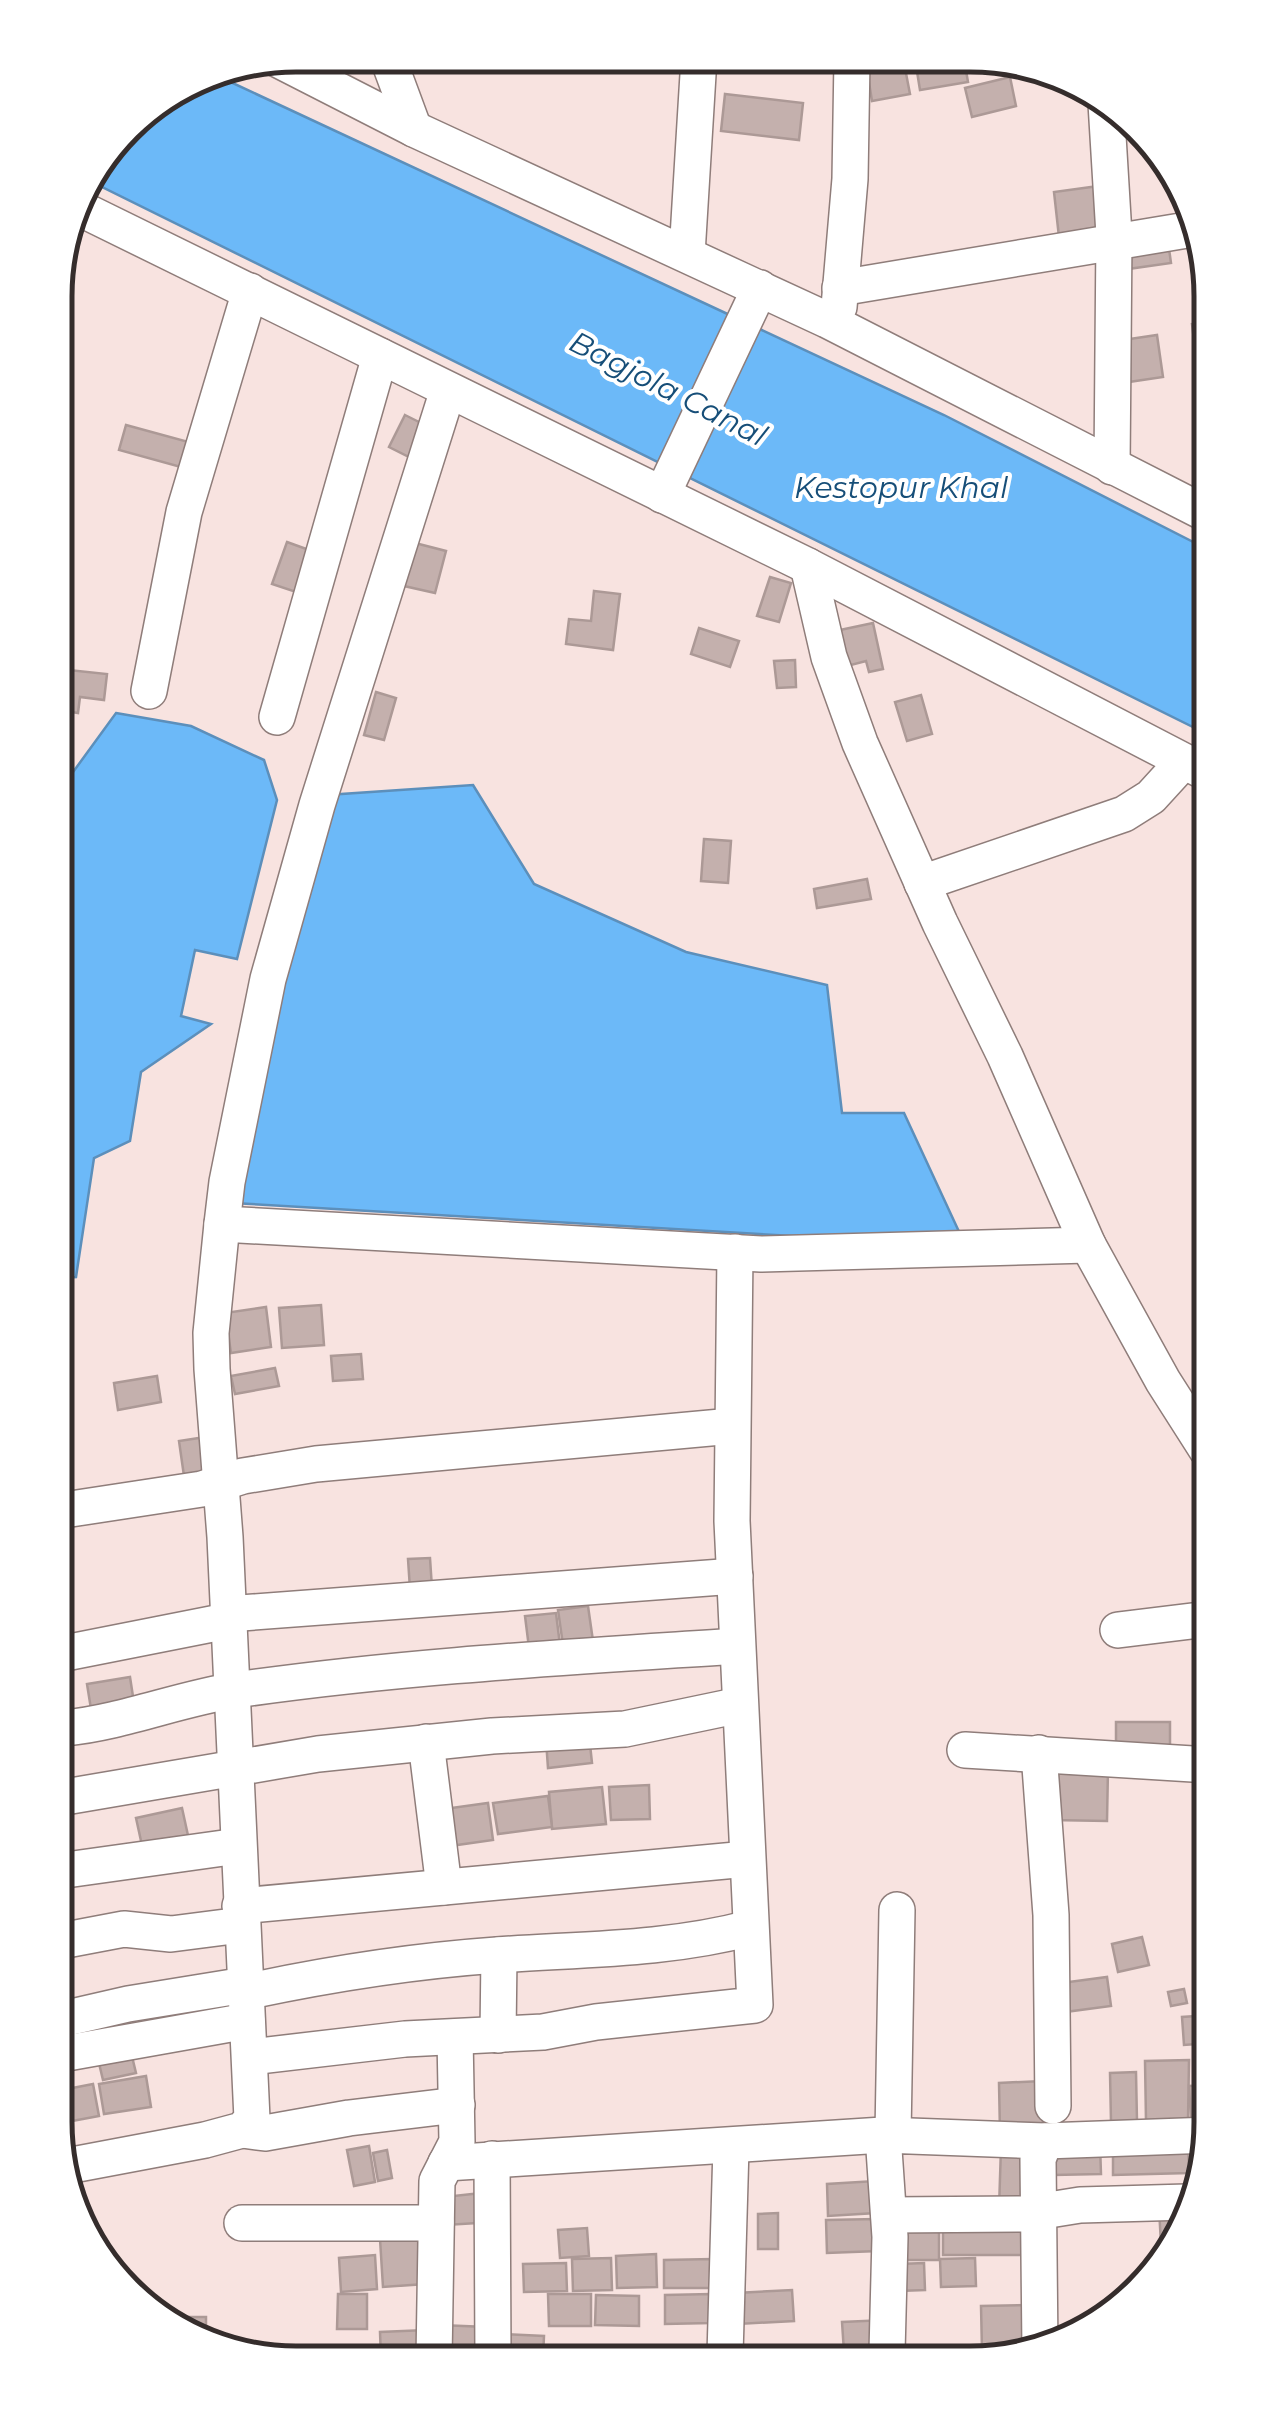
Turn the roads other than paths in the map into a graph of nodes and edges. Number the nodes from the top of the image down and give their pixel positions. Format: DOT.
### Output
graph roads {
  1 [pos="302,72"];
  2 [pos="393,72"];
  3 [pos="698,72"];
  4 [pos="852,72"];
  5 [pos="1107,119"];
  6 [pos="414,129"];
  7 [pos="89,213"];
  8 [pos="1184,230"];
  9 [pos="1114,240"];
  10 [pos="688,254"];
  11 [pos="760,288"];
  12 [pos="840,288"];
  13 [pos="250,291"];
  14 [pos="837,326"];
  15 [pos="380,356"];
  16 [pos="448,390"];
  17 [pos="1112,467"];
  18 [pos="662,494"];
  19 [pos="1194,507"];
  20 [pos="808,566"];
  21 [pos="149,691"];
  22 [pos="277,717"];
  23 [pos="1193,767"];
  24 [pos="922,883"];
  25 [pos="222,1224"];
  26 [pos="1088,1245"];
  27 [pos="735,1252"];
  28 [pos="732,1426"];
  29 [pos="1194,1430"];
  30 [pos="219,1483"];
  31 [pos="72,1509"];
  32 [pos="735,1576"];
  33 [pos="227,1617"];
  34 [pos="1194,1621"];
  35 [pos="1118,1630"];
  36 [pos="738,1646"];
  37 [pos="72,1650"];
  38 [pos="231,1691"];
  39 [pos="740,1705"];
  40 [pos="72,1727"];
  41 [pos="426,1742"];
  42 [pos="965,1750"];
  43 [pos="1039,1753"];
  44 [pos="1194,1764"];
  45 [pos="235,1766"];
  46 [pos="72,1796"];
  47 [pos="238,1846"];
  48 [pos="747,1859"];
  49 [pos="72,1869"];
  50 [pos="444,1887"];
  51 [pos="897,1910"];
  52 [pos="241,1916"];
  53 [pos="750,1928"];
  54 [pos="72,1939"];
  55 [pos="498,1955"];
  56 [pos="246,1999"];
  57 [pos="72,2017"];
  58 [pos="498,2036"];
  59 [pos="455,2037"];
  60 [pos="72,2051"];
  61 [pos="250,2057"];
  62 [pos="457,2105"];
  63 [pos="1053,2106"];
  64 [pos="242,2130"];
  65 [pos="888,2134"];
  66 [pos="1194,2136"];
  67 [pos="1045,2141"];
  68 [pos="731,2147"];
  69 [pos="492,2160"];
  70 [pos="446,2163"];
  71 [pos="77,2164"];
  72 [pos="1179,2202"];
  73 [pos="1038,2213"];
  74 [pos="889,2214"];
  75 [pos="436,2223"];
  76 [pos="242,2224"];
  77 [pos="1040,2335"];
  78 [pos="434,2346"];
  79 [pos="493,2346"];
  80 [pos="724,2346"];
  81 [pos="887,2346"];
  1 -- 6 [label="street"];
  2 -- 6 [label="street"];
  3 -- 10 [label="street"];
  4 -- 12 [label="street"];
  5 -- 9 [label="street"];
  6 -- 10 [label="street"];
  7 -- 13 [label="street"];
  8 -- 9 [label="street"];
  9 -- 12 [label="street"];
  9 -- 17 [label="street"];
  10 -- 11 [label="street"];
  11 -- 14 [label="street"];
  11 -- 18 [label="street"];
  12 -- 14 [label="street"];
  13 -- 15 [label="street"];
  13 -- 21 [label="street"];
  14 -- 17 [label="street"];
  15 -- 16 [label="street"];
  15 -- 22 [label="street"];
  16 -- 18 [label="street"];
  16 -- 25 [label="street"];
  17 -- 19 [label="street"];
  18 -- 20 [label="street"];
  20 -- 23 [label="street"];
  20 -- 24 [label="street"];
  23 -- 24 [label="street"];
  24 -- 26 [label="street"];
  25 -- 27 [label="street"];
  25 -- 30 [label="street"];
  26 -- 27 [label="street"];
  26 -- 29 [label="street"];
  27 -- 28 [label="street"];
  28 -- 30 [label="street"];
  28 -- 32 [label="street"];
  30 -- 31 [label="street"];
  30 -- 33 [label="street"];
  32 -- 33 [label="street"];
  32 -- 36 [label="street"];
  33 -- 37 [label="street"];
  33 -- 38 [label="street"];
  34 -- 35 [label="street"];
  36 -- 38 [label="street"];
  36 -- 39 [label="street"];
  38 -- 40 [label="street"];
  38 -- 45 [label="street"];
  39 -- 41 [label="street"];
  39 -- 48 [label="street"];
  41 -- 45 [label="street"];
  41 -- 50 [label="street"];
  42 -- 43 [label="street"];
  43 -- 44 [label="street"];
  43 -- 63 [label="street"];
  45 -- 46 [label="street"];
  45 -- 47 [label="street"];
  47 -- 49 [label="street"];
  47 -- 52 [label="street"];
  48 -- 50 [label="street"];
  48 -- 53 [label="street"];
  50 -- 52 [label="street"];
  51 -- 65 [label="street"];
  52 -- 54 [label="street"];
  52 -- 56 [label="street"];
  53 -- 55 [label="street"];
  53 -- 58 [label="street"];
  55 -- 56 [label="street"];
  55 -- 58 [label="street"];
  56 -- 57 [label="street"];
  56 -- 60 [label="street"];
  56 -- 61 [label="street"];
  58 -- 59 [label="street"];
  59 -- 61 [label="street"];
  59 -- 62 [label="street"];
  61 -- 64 [label="street"];
  62 -- 64 [label="street"];
  62 -- 70 [label="street"];
  64 -- 71 [label="street"];
  65 -- 67 [label="street"];
  65 -- 68 [label="street"];
  65 -- 74 [label="street"];
  66 -- 67 [label="street"];
  67 -- 73 [label="street"];
  68 -- 69 [label="street"];
  68 -- 80 [label="street"];
  69 -- 70 [label="street"];
  69 -- 79 [label="street"];
  70 -- 75 [label="street"];
  72 -- 73 [label="street"];
  73 -- 74 [label="street"];
  73 -- 77 [label="street"];
  74 -- 81 [label="street"];
  75 -- 76 [label="street"];
  75 -- 78 [label="street"];
}
